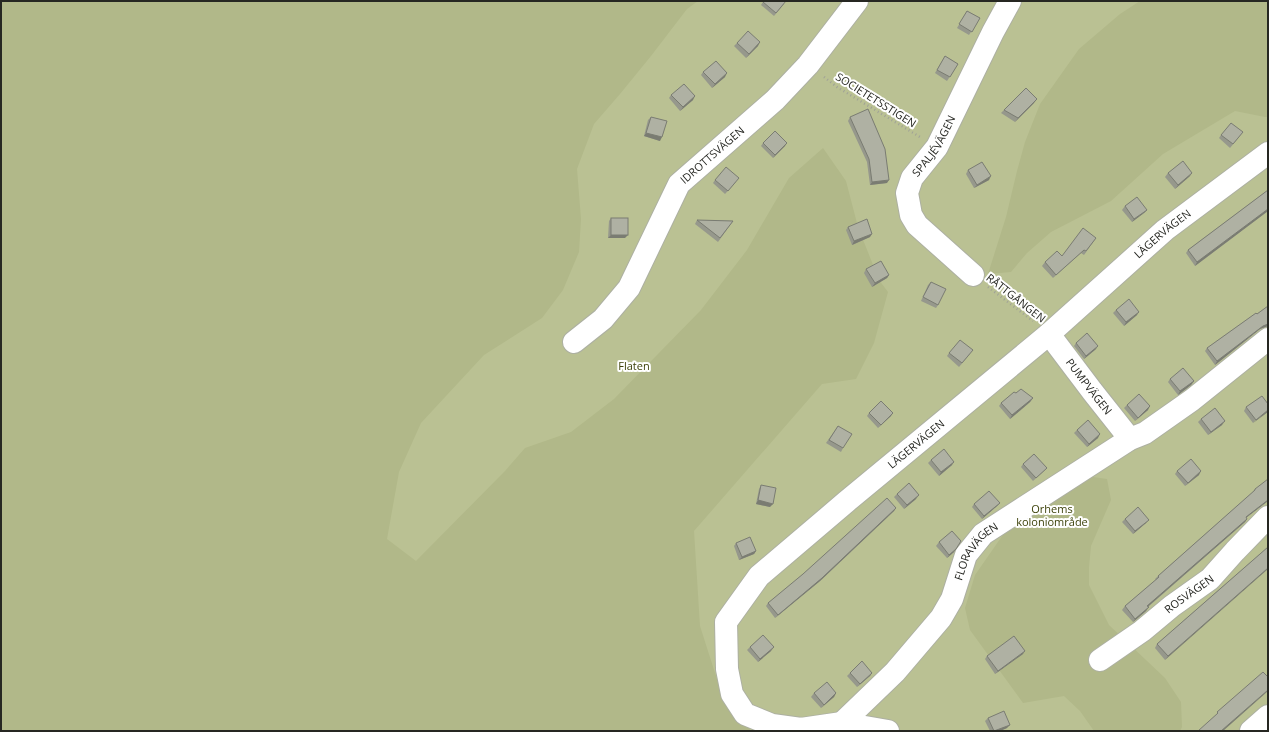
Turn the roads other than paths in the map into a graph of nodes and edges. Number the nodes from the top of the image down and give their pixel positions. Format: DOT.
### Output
graph roads {
  1 [pos="857,1"];
  2 [pos="1010,1"];
  3 [pos="1268,153"];
  4 [pos="972,275"];
  5 [pos="1049,334"];
  6 [pos="1268,339"];
  7 [pos="574,342"];
  8 [pos="1130,439"];
  9 [pos="1268,517"];
  10 [pos="1100,660"];
  11 [pos="1268,716"];
  12 [pos="842,723"];
  13 [pos="888,731"];
  14 [pos="1251,731"];
  1 -- 7 [label="street, IDROTTSVÄGEN"];
  2 -- 4 [label="street, SPALJÉVÄGEN"];
  3 -- 5 [label="street, LÄGERVÄGEN"];
  5 -- 8 [label="street, PUMPVÄGEN"];
  5 -- 12 [label="street, LÄGERVÄGEN"];
  6 -- 8 [label="street, FLORAVÄGEN"];
  8 -- 12 [label="street, FLORAVÄGEN"];
  9 -- 10 [label="street, ROSVÄGEN"];
  11 -- 14 [label="street"];
  12 -- 13 [label="street"];
}
